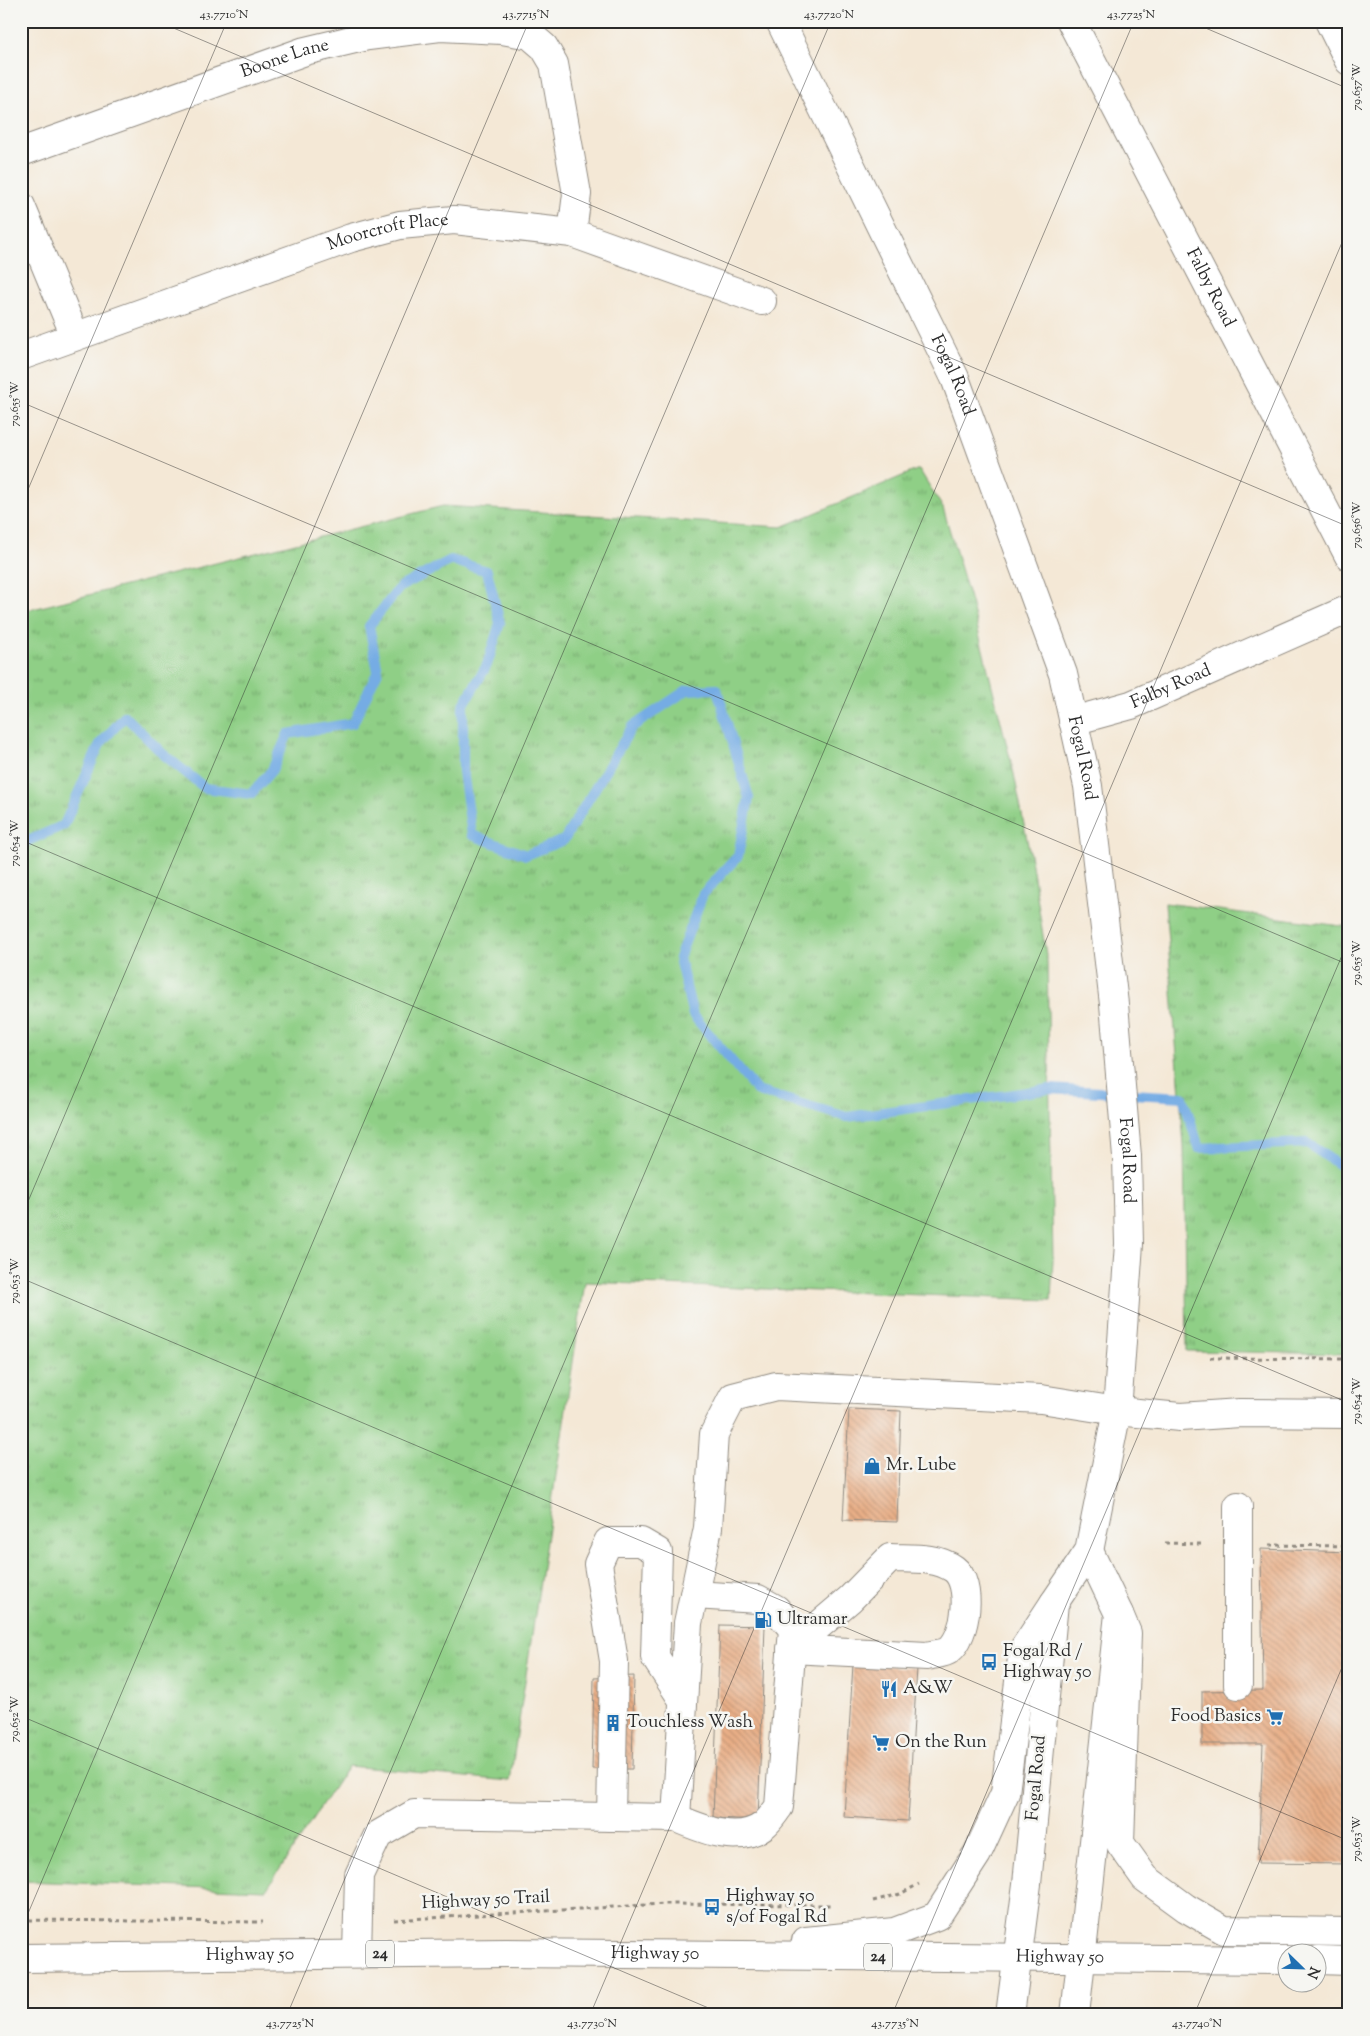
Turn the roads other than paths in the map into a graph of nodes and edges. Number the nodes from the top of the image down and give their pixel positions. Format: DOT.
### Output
graph roads {
  1 [pos="780,21"];
  2 [pos="1071,21"];
  3 [pos="1329,21"];
  4 [pos="1349,61"];
  5 [pos="21,152"];
  6 [pos="21,206"];
  7 [pos="572,233"];
  8 [pos="762,301"];
  9 [pos="75,336"];
  10 [pos="21,356"];
  11 [pos="1349,556"];
  12 [pos="1349,609"];
  13 [pos="1073,721"];
  14 [pos="1118,1411"];
  15 [pos="1349,1414"];
  16 [pos="1238,1506"];
  17 [pos="1089,1551"];
  18 [pos="694,1595"];
  19 [pos="1054,1603"];
  20 [pos="1119,1614"];
  21 [pos="791,1649"];
  22 [pos="1238,1685"];
  23 [pos="683,1700"];
  24 [pos="611,1817"];
  25 [pos="676,1818"];
  26 [pos="1349,1932"];
  27 [pos="357,1954"];
  28 [pos="739,1955"];
  29 [pos="21,1958"];
  30 [pos="1018,1958"];
  31 [pos="1082,1958"];
  32 [pos="1278,1960"];
  33 [pos="1328,1960"];
  34 [pos="1349,1960"];
  35 [pos="1010,2015"];
  36 [pos="1076,2015"];
  1 -- 13 [label="street, Fogal Road"];
  2 -- 11 [label="street, Falby Road"];
  3 -- 4 [label="street"];
  5 -- 7 [label="street, Boone Lane"];
  6 -- 9 [label="street"];
  7 -- 8 [label="street, Moorcroft Place"];
  7 -- 9 [label="street, Moorcroft Place"];
  9 -- 10 [label="street, Moorcroft Place"];
  12 -- 13 [label="street, Falby Road"];
  13 -- 14 [label="street, Fogal Road"];
  14 -- 15 [label="street"];
  14 -- 17 [label="street, Fogal Road"];
  14 -- 18 [label="street"];
  16 -- 22 [label="street"];
  17 -- 19 [label="street, Fogal Road"];
  17 -- 20 [label="street"];
  18 -- 21 [label="street"];
  18 -- 23 [label="street"];
  19 -- 28 [label="street"];
  19 -- 30 [label="street, Fogal Road"];
  20 -- 26 [label="street"];
  20 -- 31 [label="street"];
  21 -- 21 [label="street"];
  21 -- 25 [label="street"];
  23 -- 24 [label="street"];
  23 -- 25 [label="street"];
  24 -- 25 [label="street"];
  24 -- 27 [label="street"];
  27 -- 28 [label="street, Highway 50 / 24"];
  27 -- 29 [label="street, Highway 50 / 24"];
  28 -- 30 [label="street, Highway 50 / 24"];
  30 -- 31 [label="street, Highway 50 / 24"];
  30 -- 35 [label="street, Fogal Road"];
  31 -- 32 [label="street, Highway 50 / 24"];
  31 -- 36 [label="street"];
  33 -- 34 [label="street"];
}
